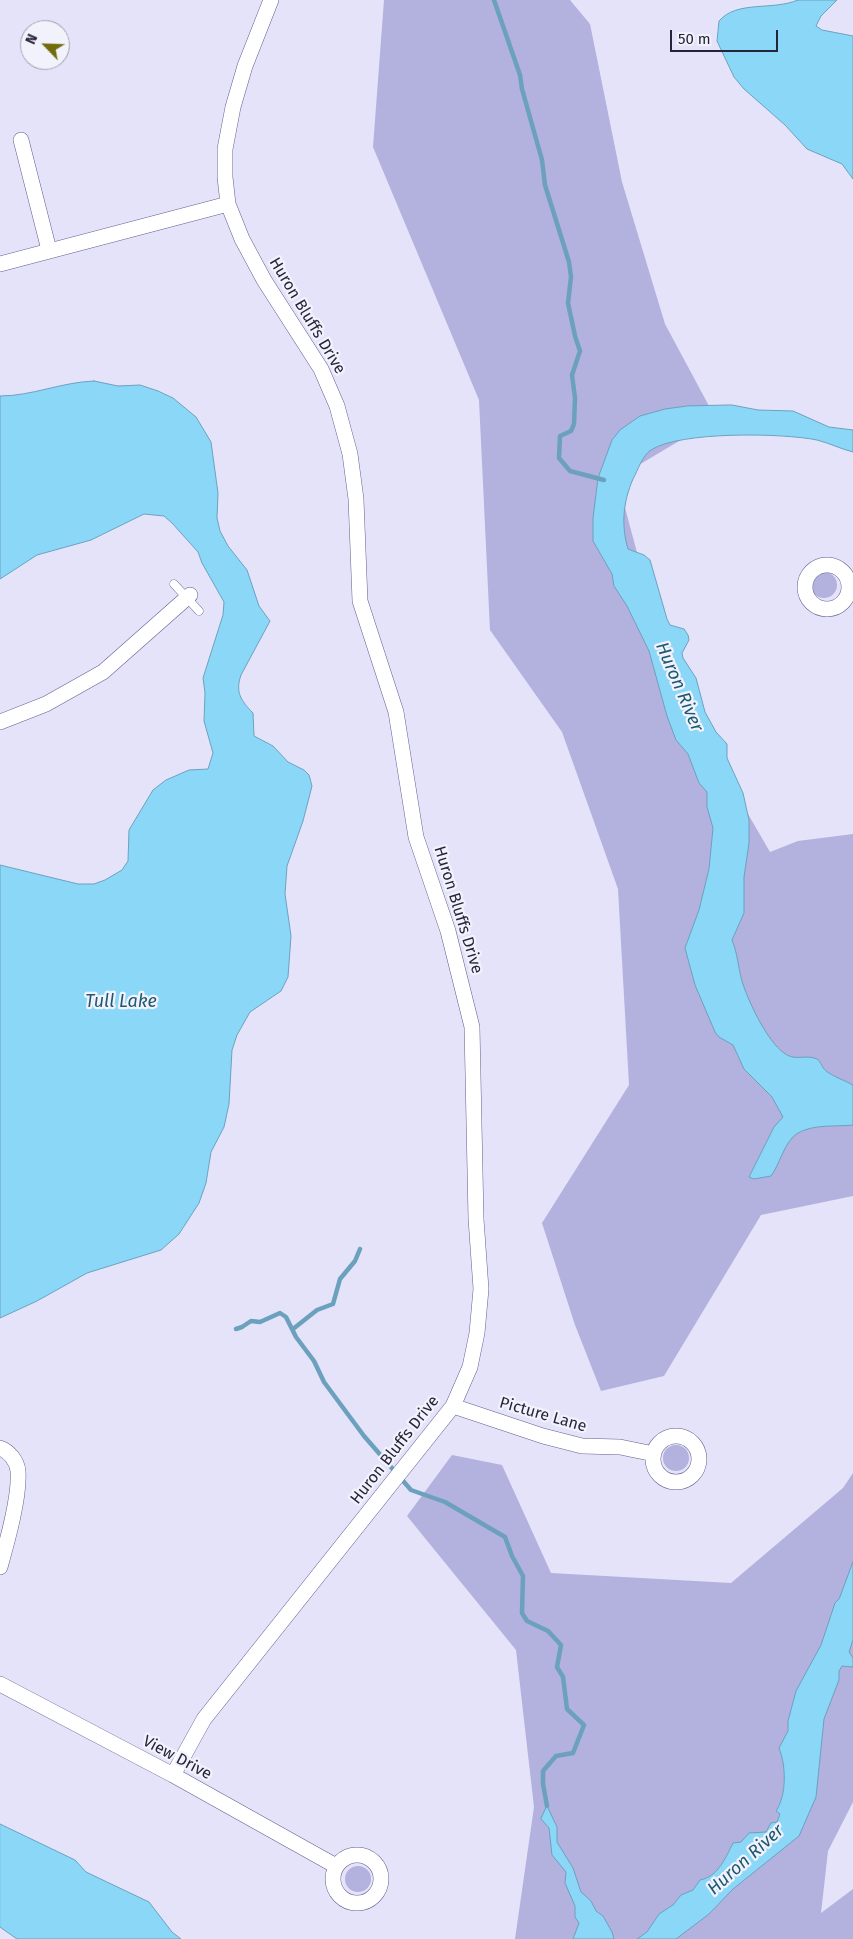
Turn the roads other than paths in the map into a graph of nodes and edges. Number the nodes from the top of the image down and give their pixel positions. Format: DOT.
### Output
graph roads {
  1 [pos="271,0"];
  2 [pos="21,140"];
  3 [pos="228,204"];
  4 [pos="49,250"];
  5 [pos="0,264"];
  6 [pos="174,584"];
  7 [pos="188,596"];
  8 [pos="199,611"];
  9 [pos="0,722"];
  10 [pos="453,1406"];
  11 [pos="0,1448"];
  12 [pos="654,1454"];
  13 [pos="0,1567"];
  14 [pos="0,1684"];
  15 [pos="173,1775"];
  16 [pos="336,1866"];
  1 -- 3 [label="street, Huron Bluffs Drive"];
  2 -- 4 [label="street"];
  3 -- 4 [label="street"];
  3 -- 10 [label="street, Huron Bluffs Drive"];
  4 -- 5 [label="street"];
  6 -- 7 [label="lane"];
  7 -- 8 [label="lane"];
  7 -- 9 [label="street"];
  10 -- 12 [label="street, Picture Lane"];
  10 -- 15 [label="street, Huron Bluffs Drive"];
  11 -- 13 [label="street"];
  14 -- 15 [label="street, View Drive"];
  15 -- 16 [label="street, View Drive"];
}
